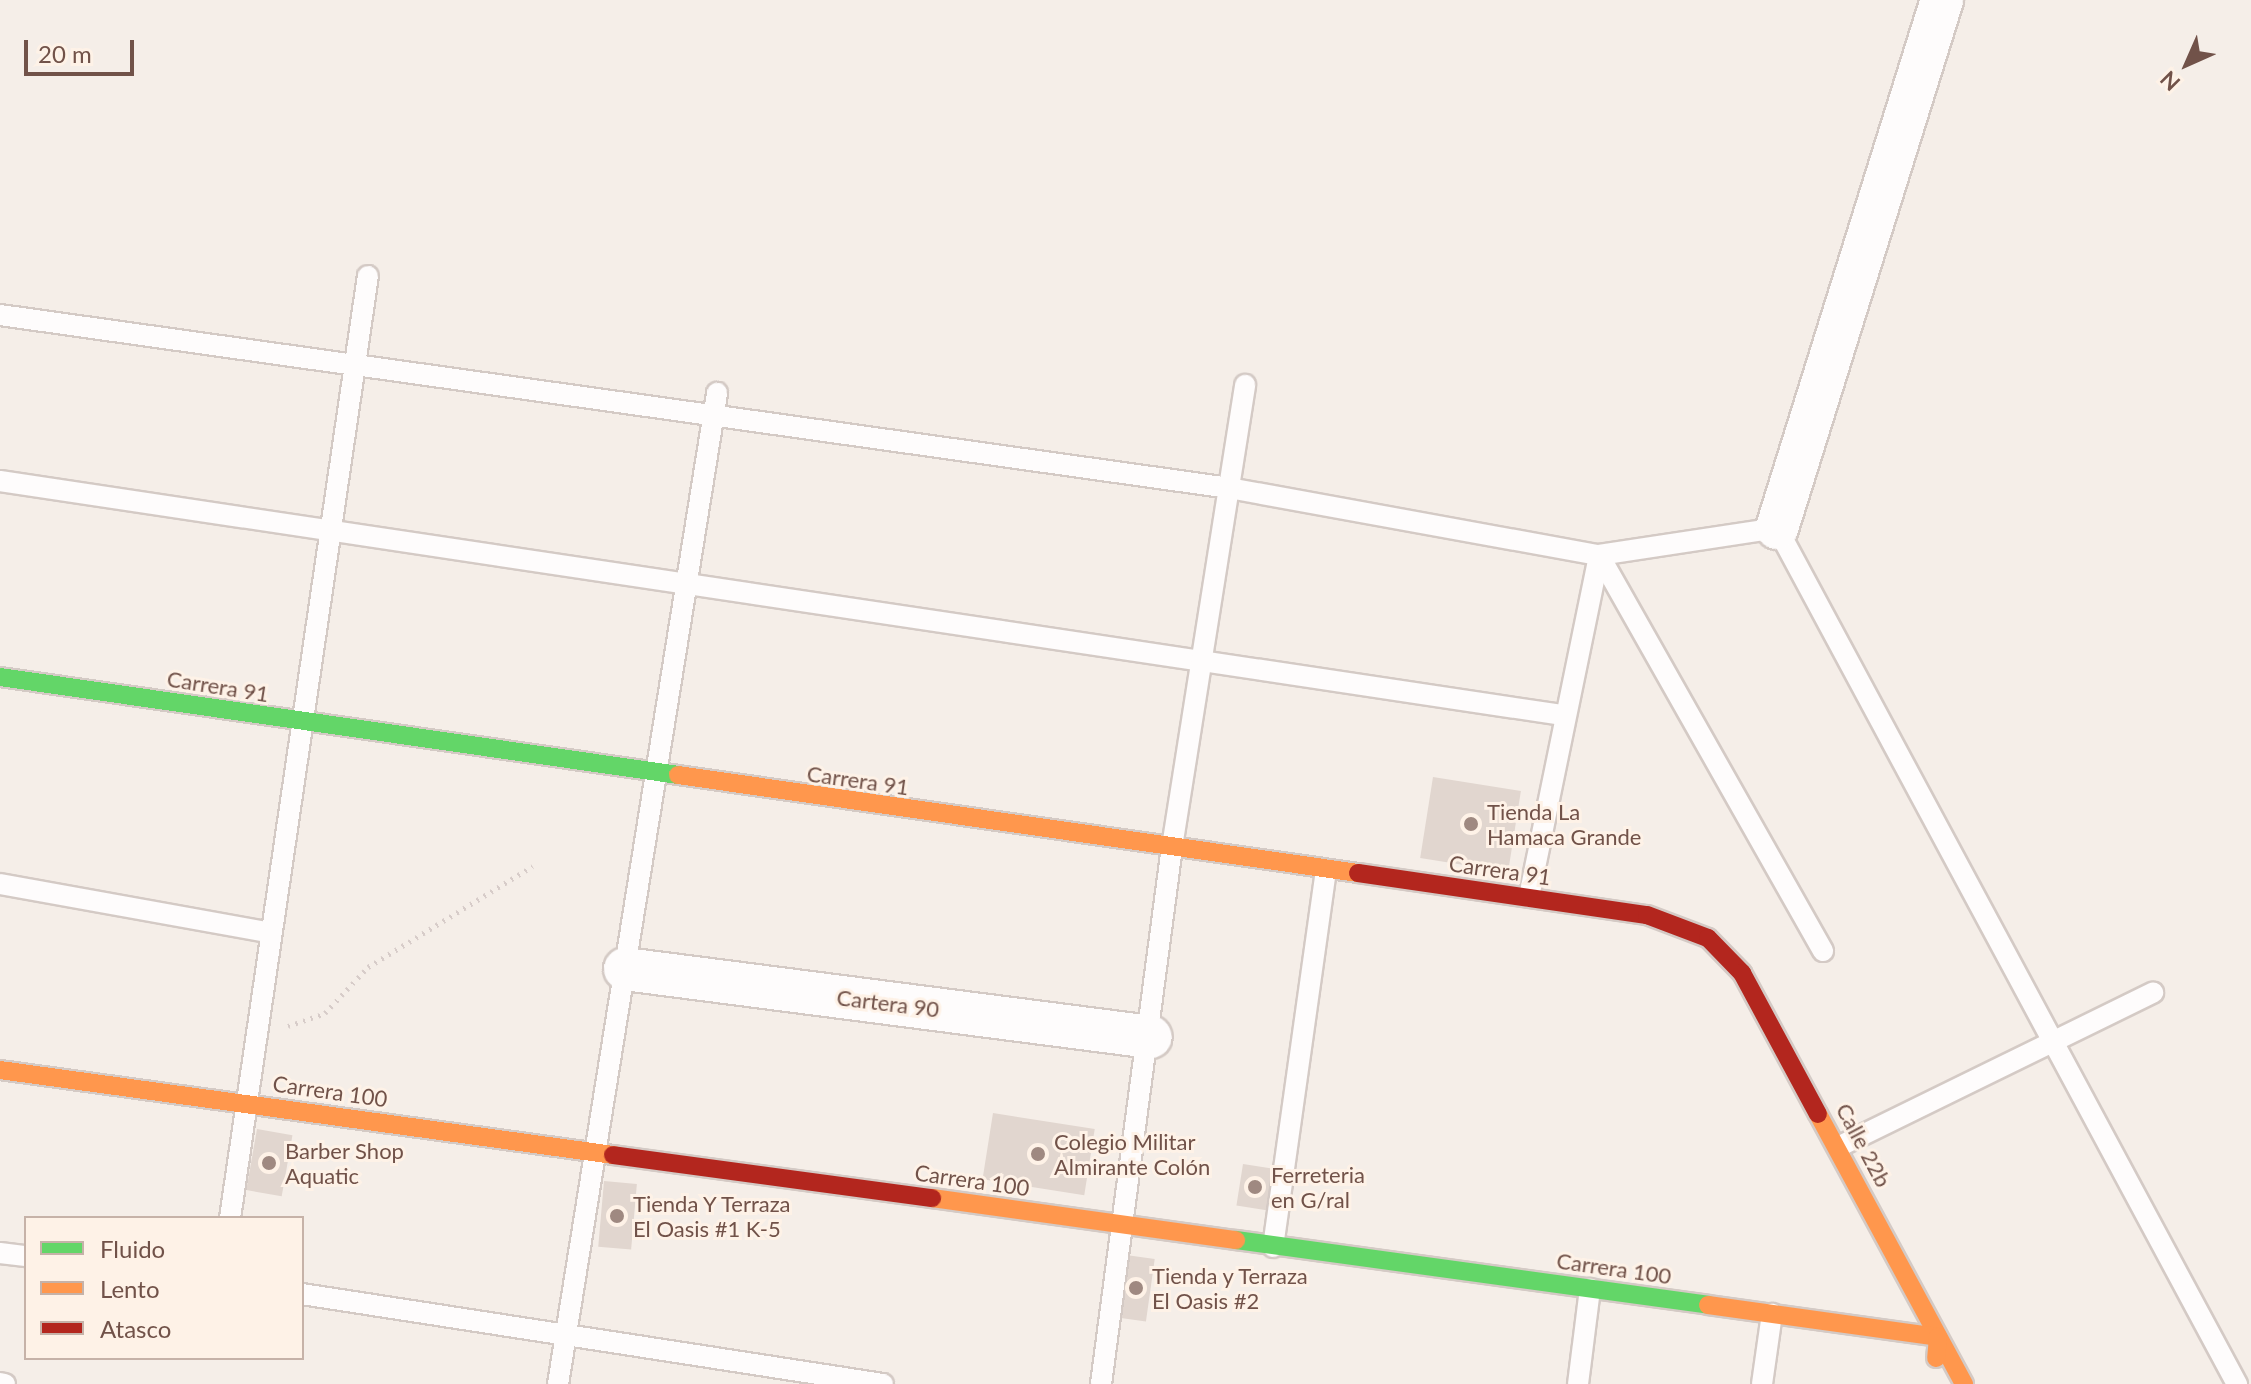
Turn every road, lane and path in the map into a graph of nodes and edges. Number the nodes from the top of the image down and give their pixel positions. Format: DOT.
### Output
graph roads {
  1 [pos="1942,0"];
  2 [pos="368,276"];
  3 [pos="0,315"];
  4 [pos="355,367"];
  5 [pos="1245,385"];
  6 [pos="717,393"];
  7 [pos="714,418"];
  8 [pos="0,481"];
  9 [pos="1229,488"];
  10 [pos="1777,528"];
  11 [pos="330,530"];
  12 [pos="1599,555"];
  13 [pos="686,583"];
  14 [pos="1205,661"];
  15 [pos="0,677"];
  16 [pos="1562,715"];
  17 [pos="302,723"];
  18 [pos="656,777"];
  19 [pos="1172,847"];
  20 [pos="533,866"];
  21 [pos="1326,872"];
  22 [pos="0,884"];
  23 [pos="1529,897"];
  24 [pos="271,933"];
  25 [pos="1708,938"];
  26 [pos="1823,951"];
  27 [pos="625,969"];
  28 [pos="2153,993"];
  29 [pos="256,1036"];
  30 [pos="1151,1037"];
  31 [pos="2054,1044"];
  32 [pos="0,1070"];
  33 [pos="246,1104"];
  34 [pos="1838,1147"];
  35 [pos="595,1152"];
  36 [pos="230,1216"];
  37 [pos="1124,1225"];
  38 [pos="1273,1247"];
  39 [pos="0,1253"];
  40 [pos="24,1256"];
  41 [pos="1590,1289"];
  42 [pos="304,1294"];
  43 [pos="1772,1314"];
  44 [pos="566,1333"];
  45 [pos="1938,1337"];
  46 [pos="558,1384"];
  47 [pos="883,1384"];
  48 [pos="1101,1384"];
  49 [pos="1578,1384"];
  50 [pos="1762,1384"];
  51 [pos="1933,1384"];
  52 [pos="1964,1384"];
  53 [pos="2237,1384"];
  1 -- 10 [label="street"];
  2 -- 4 [label="lane"];
  3 -- 4 [label="lane"];
  4 -- 7 [label="lane"];
  4 -- 11 [label="lane"];
  5 -- 9 [label="lane"];
  6 -- 7 [label="lane"];
  7 -- 9 [label="lane"];
  7 -- 13 [label="lane"];
  8 -- 11 [label="lane"];
  9 -- 12 [label="lane"];
  9 -- 14 [label="lane"];
  10 -- 12 [label="lane"];
  10 -- 31 [label="lane"];
  11 -- 13 [label="lane"];
  11 -- 17 [label="lane"];
  12 -- 16 [label="lane"];
  12 -- 26 [label="lane"];
  13 -- 14 [label="lane"];
  13 -- 18 [label="lane"];
  14 -- 16 [label="lane"];
  14 -- 19 [label="lane"];
  15 -- 17 [label="street, Carrera 91"];
  16 -- 23 [label="lane"];
  17 -- 18 [label="street, Carrera 91"];
  17 -- 24 [label="lane"];
  18 -- 19 [label="street, Carrera 91"];
  18 -- 27 [label="lane"];
  19 -- 21 [label="street, Carrera 91"];
  19 -- 30 [label="lane"];
  20 -- 29 [label="path"];
  21 -- 23 [label="street, Carrera 91"];
  21 -- 38 [label="lane"];
  22 -- 24 [label="lane"];
  23 -- 25 [label="street, Carrera 91"];
  24 -- 29 [label="lane"];
  25 -- 34 [label="street, Calle 22b"];
  27 -- 30 [label="street, Cartera 90"];
  27 -- 35 [label="lane"];
  28 -- 31 [label="lane"];
  29 -- 33 [label="lane"];
  30 -- 37 [label="lane"];
  31 -- 34 [label="lane"];
  31 -- 53 [label="lane"];
  32 -- 33 [label="street, Carrera 100"];
  33 -- 35 [label="street, Carrera 100"];
  33 -- 36 [label="lane"];
  34 -- 45 [label="street, Calle 22b"];
  35 -- 37 [label="street, Carrera 100"];
  35 -- 44 [label="lane"];
  37 -- 38 [label="street, Carrera 100"];
  37 -- 48 [label="lane"];
  38 -- 41 [label="street, Carrera 100"];
  39 -- 40 [label="lane"];
  41 -- 43 [label="street, Carrera 100"];
  41 -- 49 [label="lane"];
  42 -- 44 [label="lane"];
  43 -- 45 [label="street, Carrera 100"];
  43 -- 50 [label="lane"];
  44 -- 46 [label="lane"];
  44 -- 47 [label="lane"];
  45 -- 51 [label="street"];
  45 -- 52 [label="street, Calle 22b"];
}
